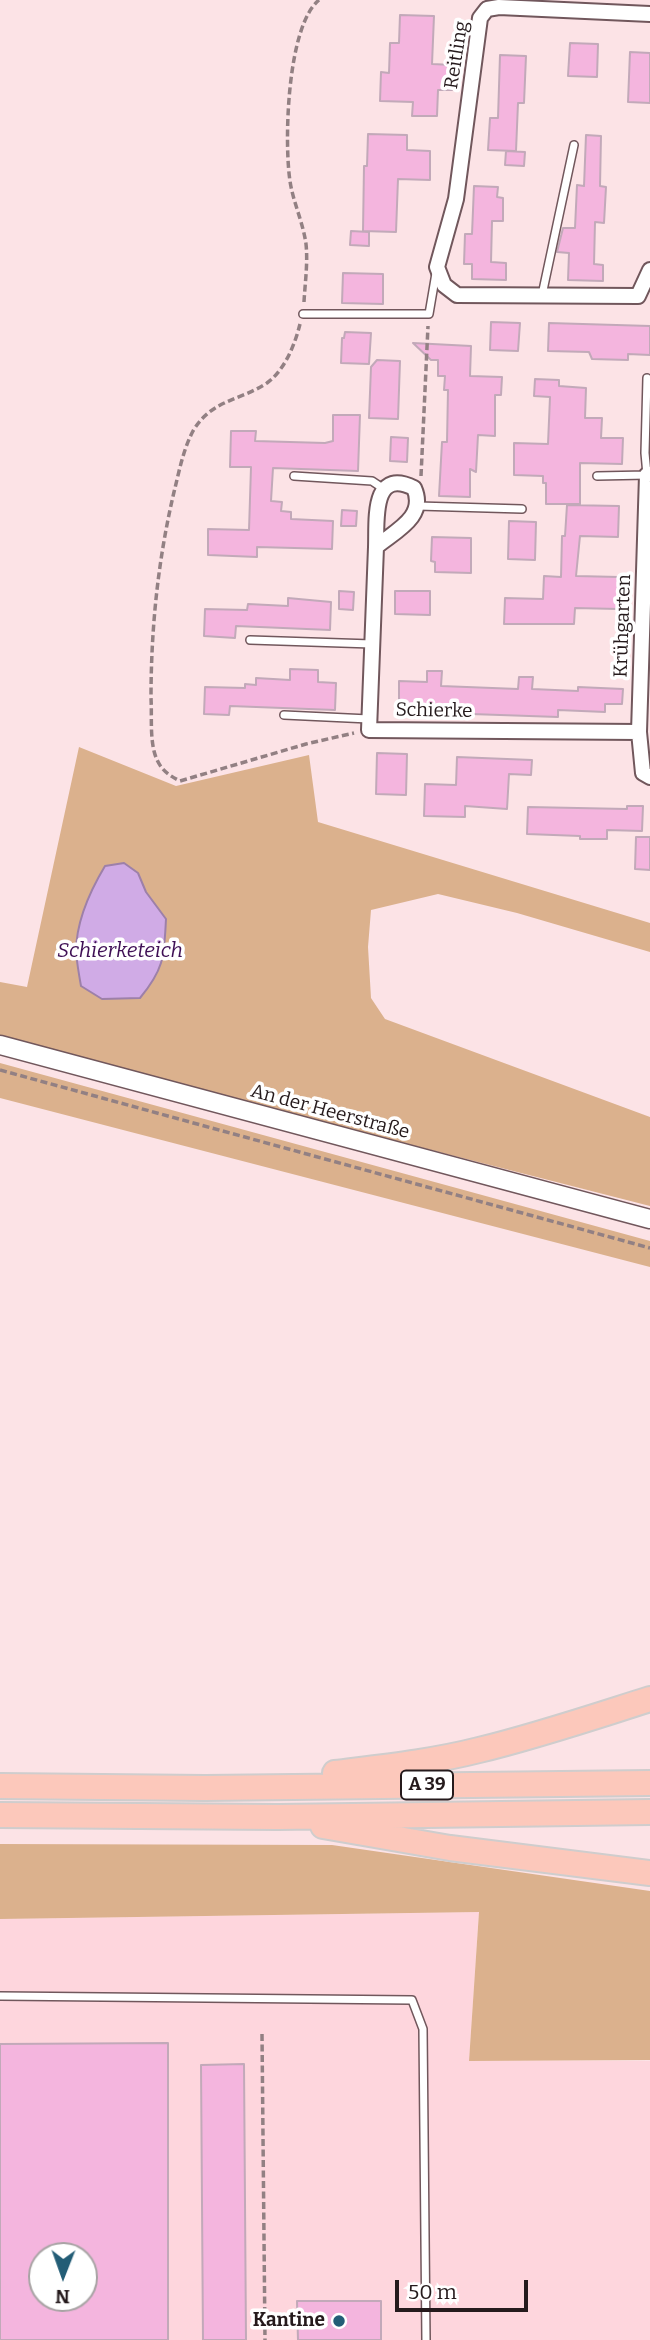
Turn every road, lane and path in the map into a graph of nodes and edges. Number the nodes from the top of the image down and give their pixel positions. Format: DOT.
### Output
graph roads {
  1 [pos="319,0"];
  2 [pos="650,14"];
  3 [pos="574,145"];
  4 [pos="437,267"];
  5 [pos="650,270"];
  6 [pos="542,296"];
  7 [pos="303,314"];
  8 [pos="429,314"];
  9 [pos="647,378"];
  10 [pos="648,475"];
  11 [pos="294,476"];
  12 [pos="597,476"];
  13 [pos="414,488"];
  14 [pos="384,489"];
  15 [pos="418,506"];
  16 [pos="522,509"];
  17 [pos="376,547"];
  18 [pos="250,640"];
  19 [pos="372,643"];
  20 [pos="284,715"];
  21 [pos="369,724"];
  22 [pos="639,732"];
  23 [pos="650,777"];
  24 [pos="0,1045"];
  25 [pos="0,1070"];
  26 [pos="650,1219"];
  27 [pos="650,1248"];
  28 [pos="650,1699"];
  29 [pos="650,1783"];
  30 [pos="0,1786"];
  31 [pos="205,1788"];
  32 [pos="650,1812"];
  33 [pos="0,1815"];
  34 [pos="278,1816"];
  35 [pos="650,1873"];
  36 [pos="0,1996"];
  37 [pos="262,2034"];
  38 [pos="265,2340"];
  39 [pos="426,2340"];
  1 -- 7 [label="path"];
  2 -- 4 [label="street, Reitling"];
  3 -- 6 [label="lane"];
  4 -- 6 [label="street"];
  4 -- 8 [label="lane, Reitling"];
  5 -- 6 [label="street"];
  7 -- 8 [label="lane"];
  7 -- 21 [label="path"];
  8 -- 13 [label="path"];
  9 -- 10 [label="lane"];
  10 -- 12 [label="lane"];
  10 -- 22 [label="street, Krühgarten"];
  11 -- 14 [label="lane"];
  13 -- 14 [label="street"];
  13 -- 15 [label="street"];
  14 -- 17 [label="street, Schierke"];
  15 -- 16 [label="lane"];
  15 -- 17 [label="street"];
  17 -- 19 [label="street, Schierke"];
  18 -- 19 [label="lane"];
  19 -- 21 [label="street, Schierke"];
  20 -- 21 [label="lane"];
  21 -- 22 [label="street, Schierke"];
  22 -- 23 [label="street, Krühgarten"];
  24 -- 26 [label="street, An der Heerstraße"];
  25 -- 27 [label="path"];
  28 -- 31 [label="highway"];
  29 -- 31 [label="highway, A 39"];
  30 -- 31 [label="highway, A 39"];
  32 -- 34 [label="highway, A 39"];
  33 -- 34 [label="highway, A 39"];
  34 -- 35 [label="highway"];
  36 -- 39 [label="lane"];
  37 -- 38 [label="path"];
}
